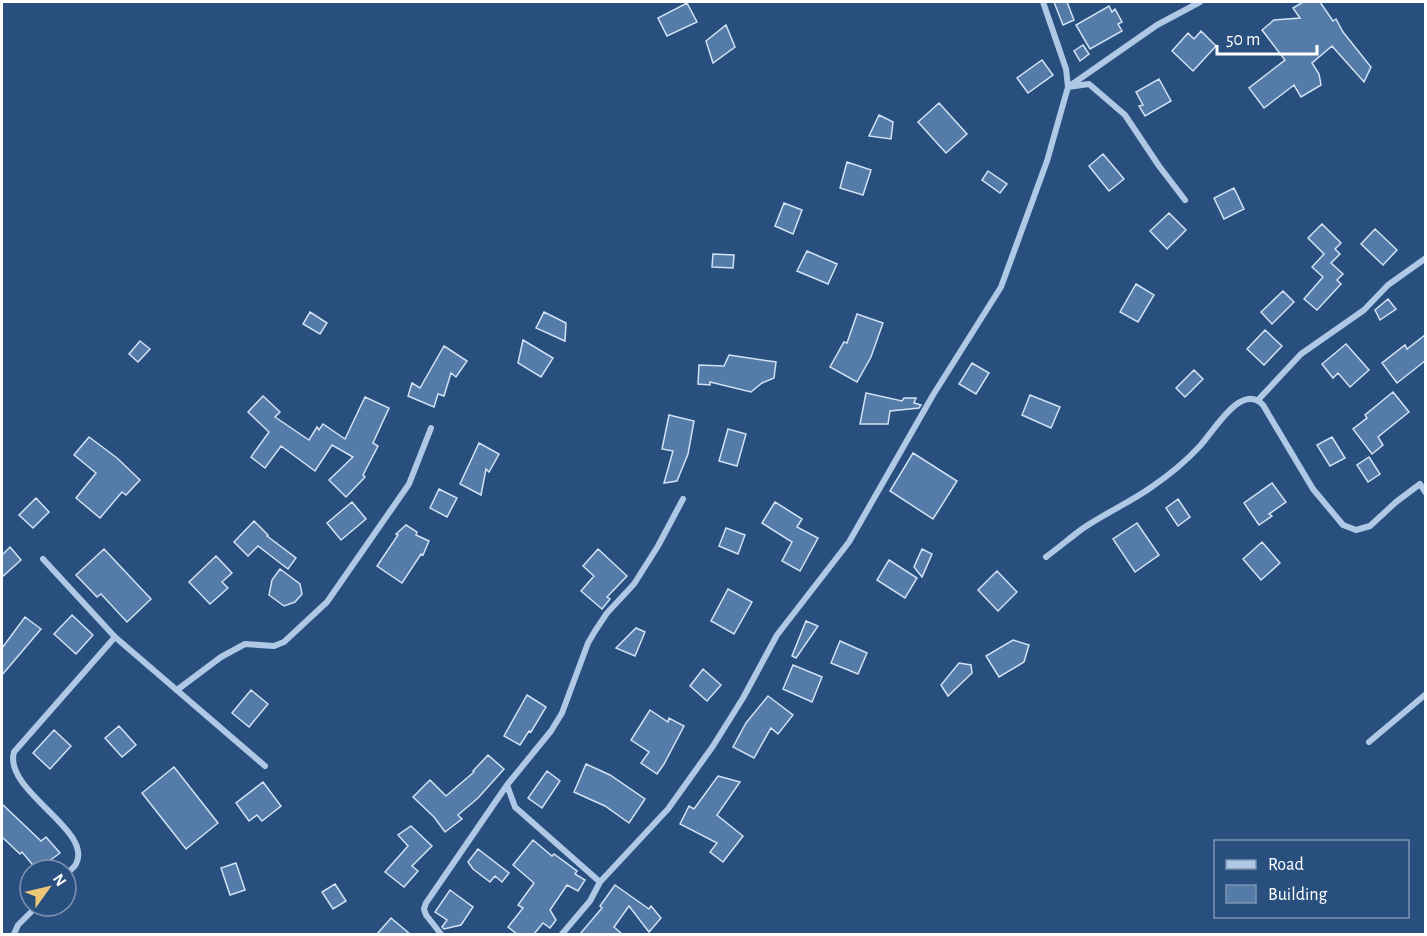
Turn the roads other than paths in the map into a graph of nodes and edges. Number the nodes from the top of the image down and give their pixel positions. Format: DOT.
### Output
graph roads {
  1 [pos="1043,2"];
  2 [pos="1200,2"];
  3 [pos="1068,87"];
  4 [pos="1185,200"];
  5 [pos="1425,258"];
  6 [pos="1258,400"];
  7 [pos="431,428"];
  8 [pos="1423,482"];
  9 [pos="1425,493"];
  10 [pos="683,499"];
  11 [pos="1046,557"];
  12 [pos="43,559"];
  13 [pos="115,637"];
  14 [pos="177,690"];
  15 [pos="1425,694"];
  16 [pos="1370,742"];
  17 [pos="265,766"];
  18 [pos="507,785"];
  19 [pos="77,858"];
  20 [pos="600,882"];
  21 [pos="25,918"];
  22 [pos="438,933"];
  23 [pos="14,934"];
  24 [pos="562,934"];
  1 -- 3 [label="street"];
  2 -- 3 [label="street"];
  3 -- 4 [label="street"];
  3 -- 20 [label="street"];
  5 -- 6 [label="street"];
  6 -- 8 [label="street"];
  6 -- 11 [label="street"];
  7 -- 14 [label="street"];
  8 -- 9 [label="street"];
  10 -- 18 [label="street"];
  12 -- 13 [label="street"];
  13 -- 14 [label="street"];
  13 -- 19 [label="street"];
  14 -- 17 [label="street"];
  15 -- 16 [label="street"];
  18 -- 20 [label="street"];
  18 -- 22 [label="street"];
  20 -- 24 [label="street"];
  21 -- 23 [label="street"];
}
